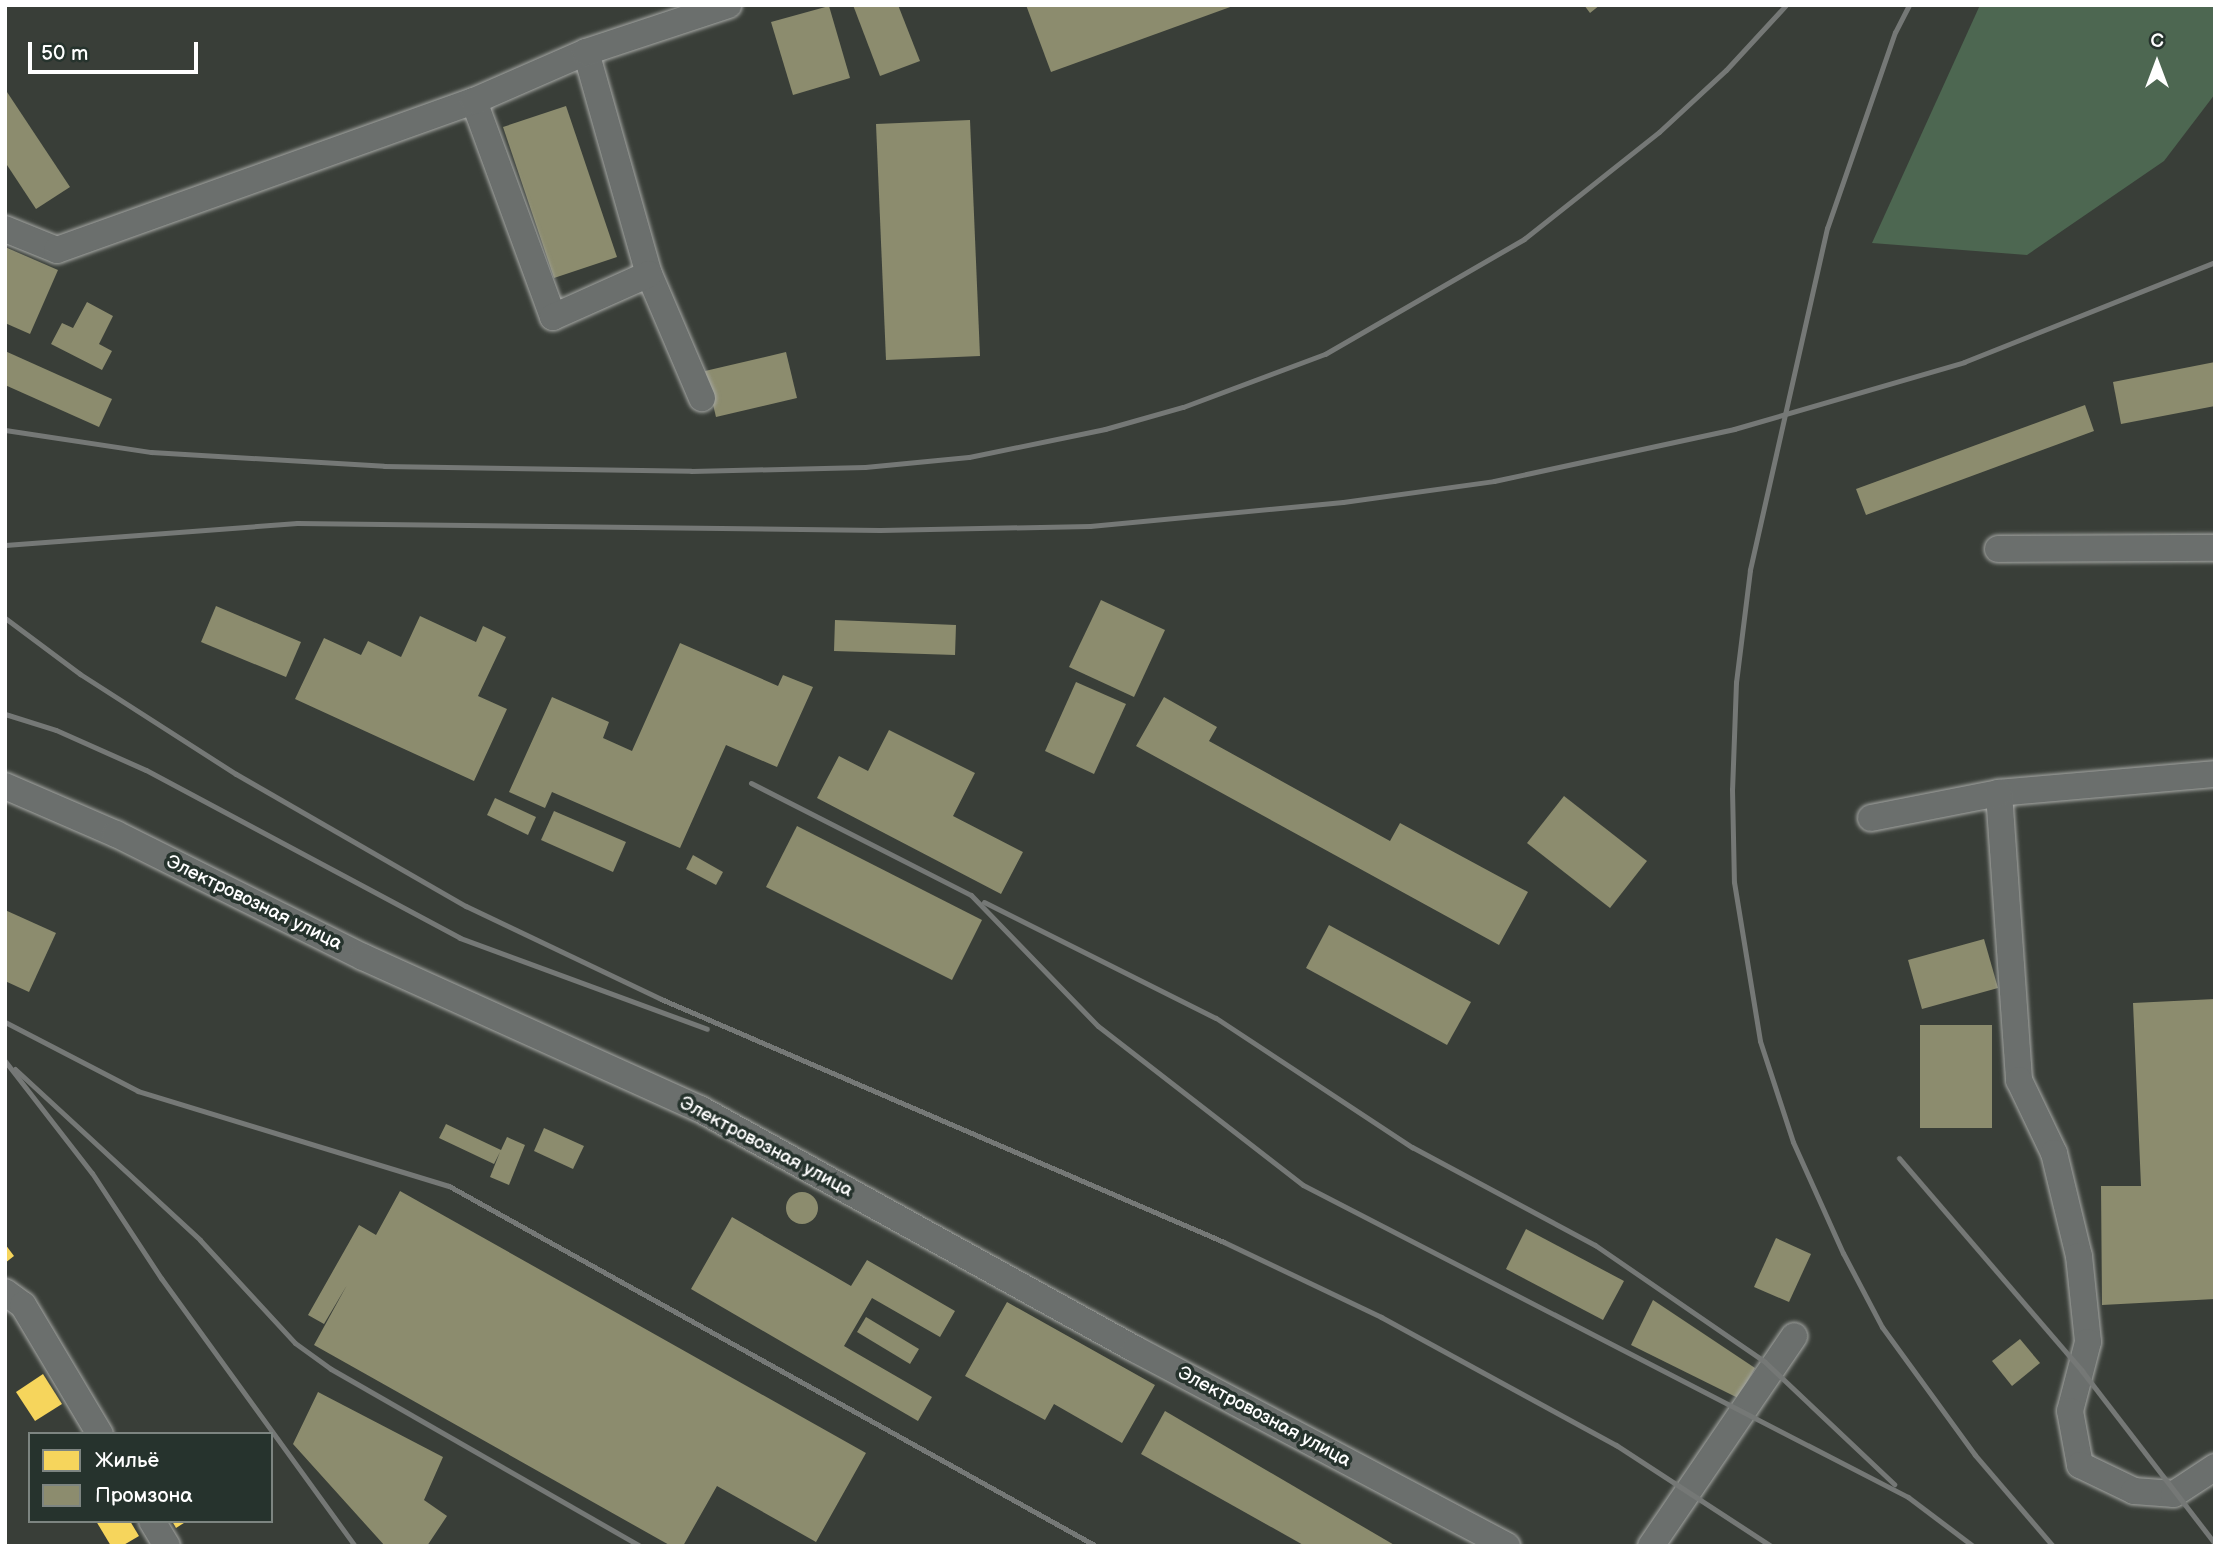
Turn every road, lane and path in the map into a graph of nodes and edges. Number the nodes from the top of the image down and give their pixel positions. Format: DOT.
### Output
graph roads {
  1 [pos="728,5"];
  2 [pos="586,52"];
  3 [pos="474,101"];
  4 [pos="5,229"];
  5 [pos="649,274"];
  6 [pos="702,398"];
  7 [pos="2215,548"];
  8 [pos="1998,549"];
  9 [pos="2215,775"];
  10 [pos="5,786"];
  11 [pos="1999,793"];
  12 [pos="1871,818"];
  13 [pos="5,1292"];
  14 [pos="1794,1336"];
  15 [pos="99,1432"];
  16 [pos="2215,1467"];
  17 [pos="153,1523"];
  18 [pos="167,1546"];
  19 [pos="1507,1546"];
  20 [pos="1651,1546"];
  1 -- 2 [label="street"];
  2 -- 3 [label="street"];
  2 -- 5 [label="street"];
  3 -- 4 [label="street"];
  3 -- 5 [label="street"];
  5 -- 6 [label="street"];
  7 -- 8 [label="street"];
  9 -- 11 [label="street"];
  10 -- 19 [label="street, Электровозная улица"];
  11 -- 12 [label="street"];
  11 -- 16 [label="street"];
  13 -- 15 [label="street"];
  14 -- 20 [label="street"];
  17 -- 18 [label="street"];
}
